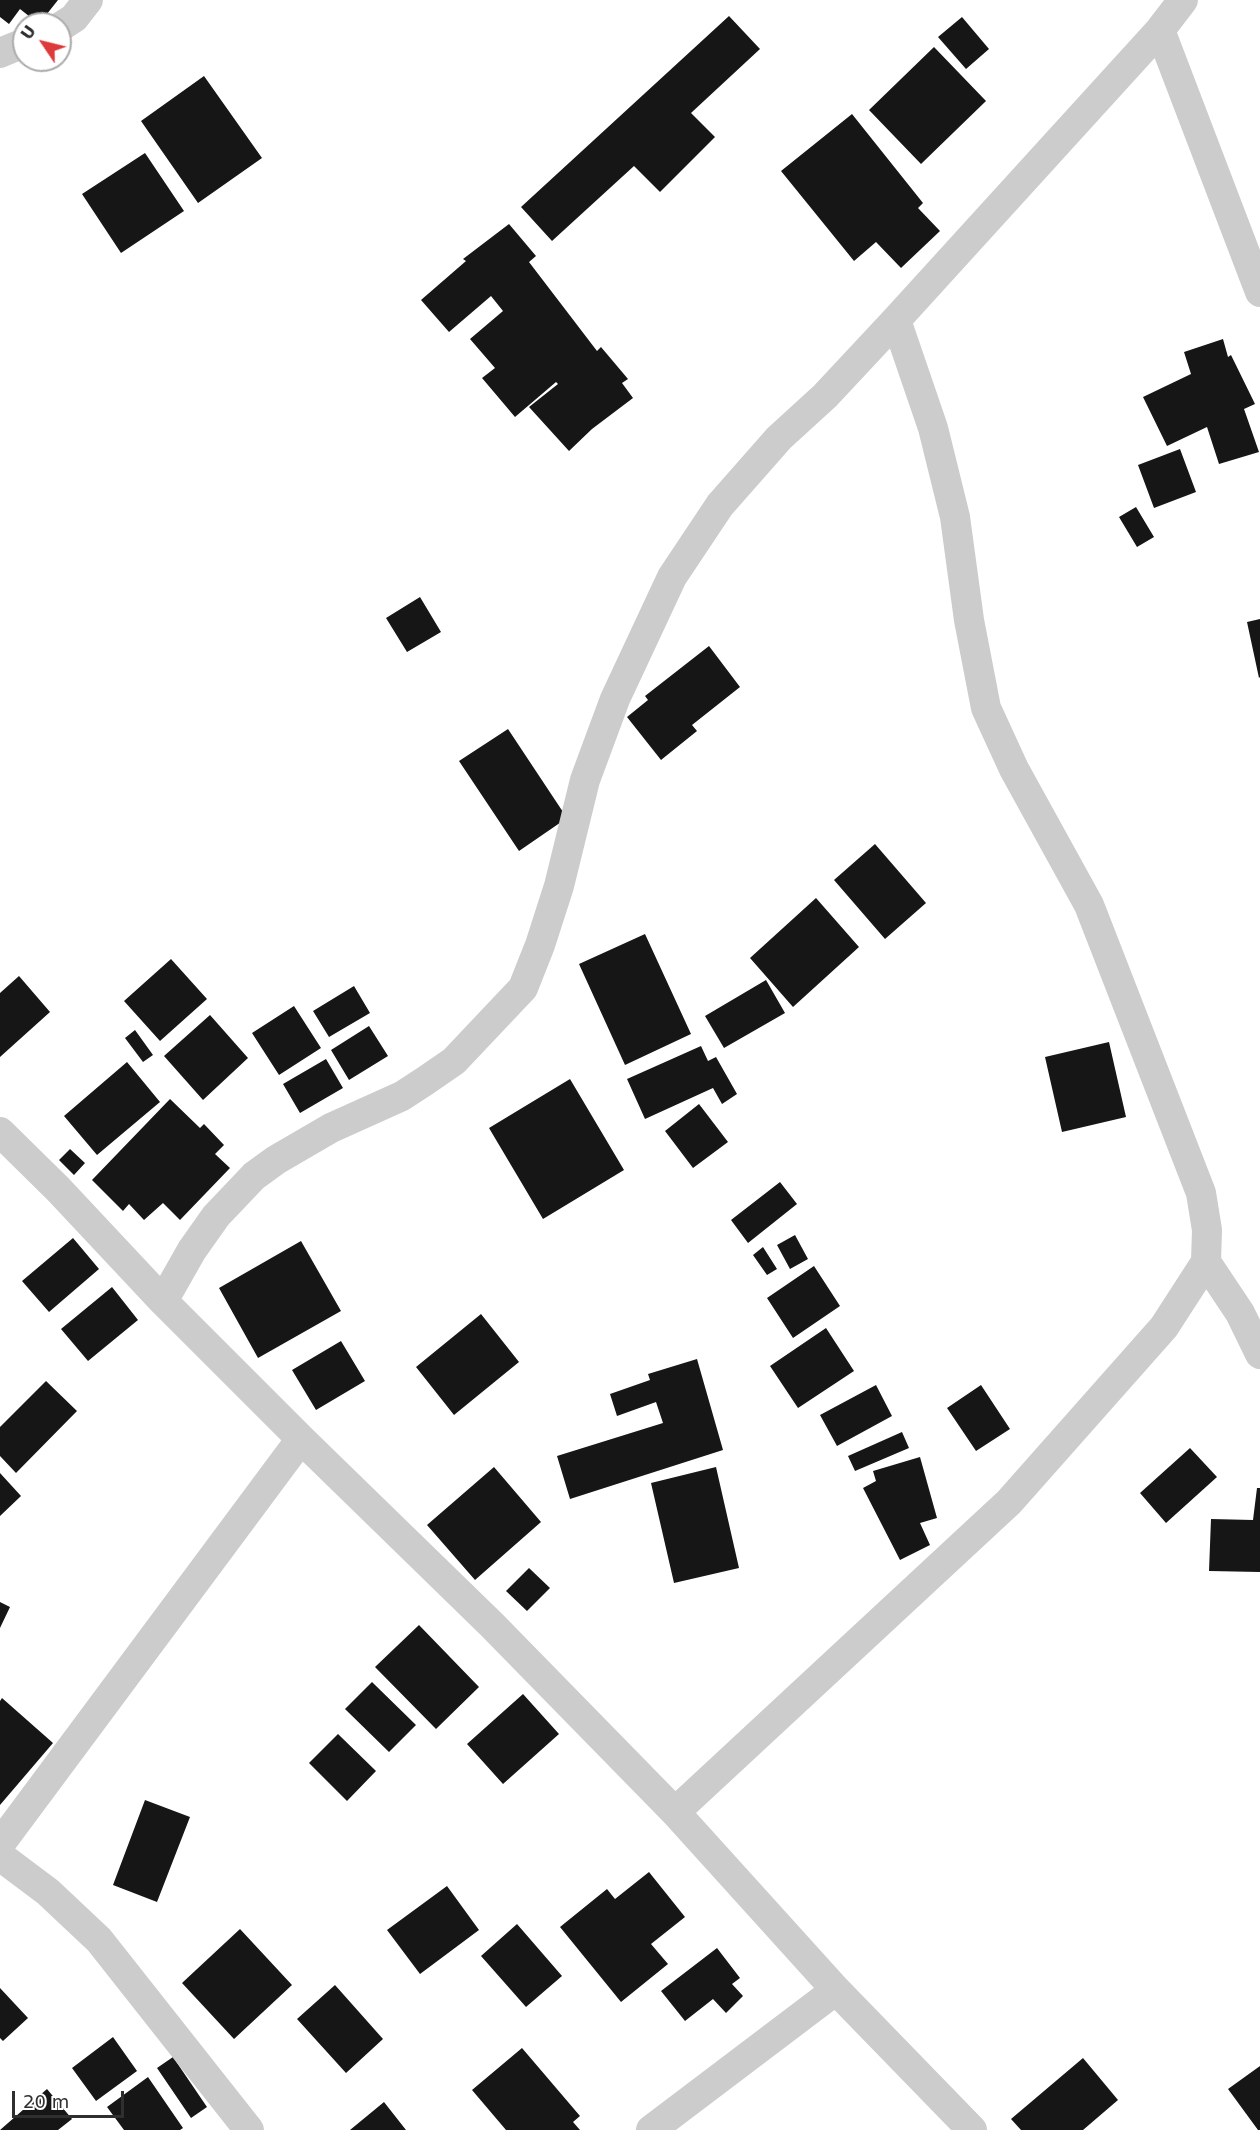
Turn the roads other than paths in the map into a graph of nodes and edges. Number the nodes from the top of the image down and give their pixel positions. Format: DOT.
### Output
graph roads {
  1 [pos="88,0"];
  2 [pos="1184,0"];
  3 [pos="72,19"];
  4 [pos="1160,30"];
  5 [pos="1260,292"];
  6 [pos="896,320"];
  7 [pos="0,1132"];
  8 [pos="1206,1262"];
  9 [pos="163,1301"];
  10 [pos="1260,1354"];
  11 [pos="301,1439"];
  12 [pos="675,1812"];
  13 [pos="0,1844"];
  14 [pos="0,1856"];
  15 [pos="836,1990"];
  16 [pos="249,2130"];
  17 [pos="651,2130"];
  18 [pos="972,2130"];
  1 -- 3 [label="street"];
  2 -- 4 [label="street"];
  4 -- 5 [label="street"];
  4 -- 6 [label="street"];
  6 -- 8 [label="street"];
  6 -- 9 [label="street"];
  7 -- 9 [label="street"];
  8 -- 10 [label="street"];
  8 -- 12 [label="street"];
  9 -- 11 [label="street"];
  11 -- 12 [label="street"];
  11 -- 13 [label="street"];
  12 -- 15 [label="street"];
  14 -- 16 [label="street"];
  15 -- 17 [label="street"];
  15 -- 18 [label="street"];
}
